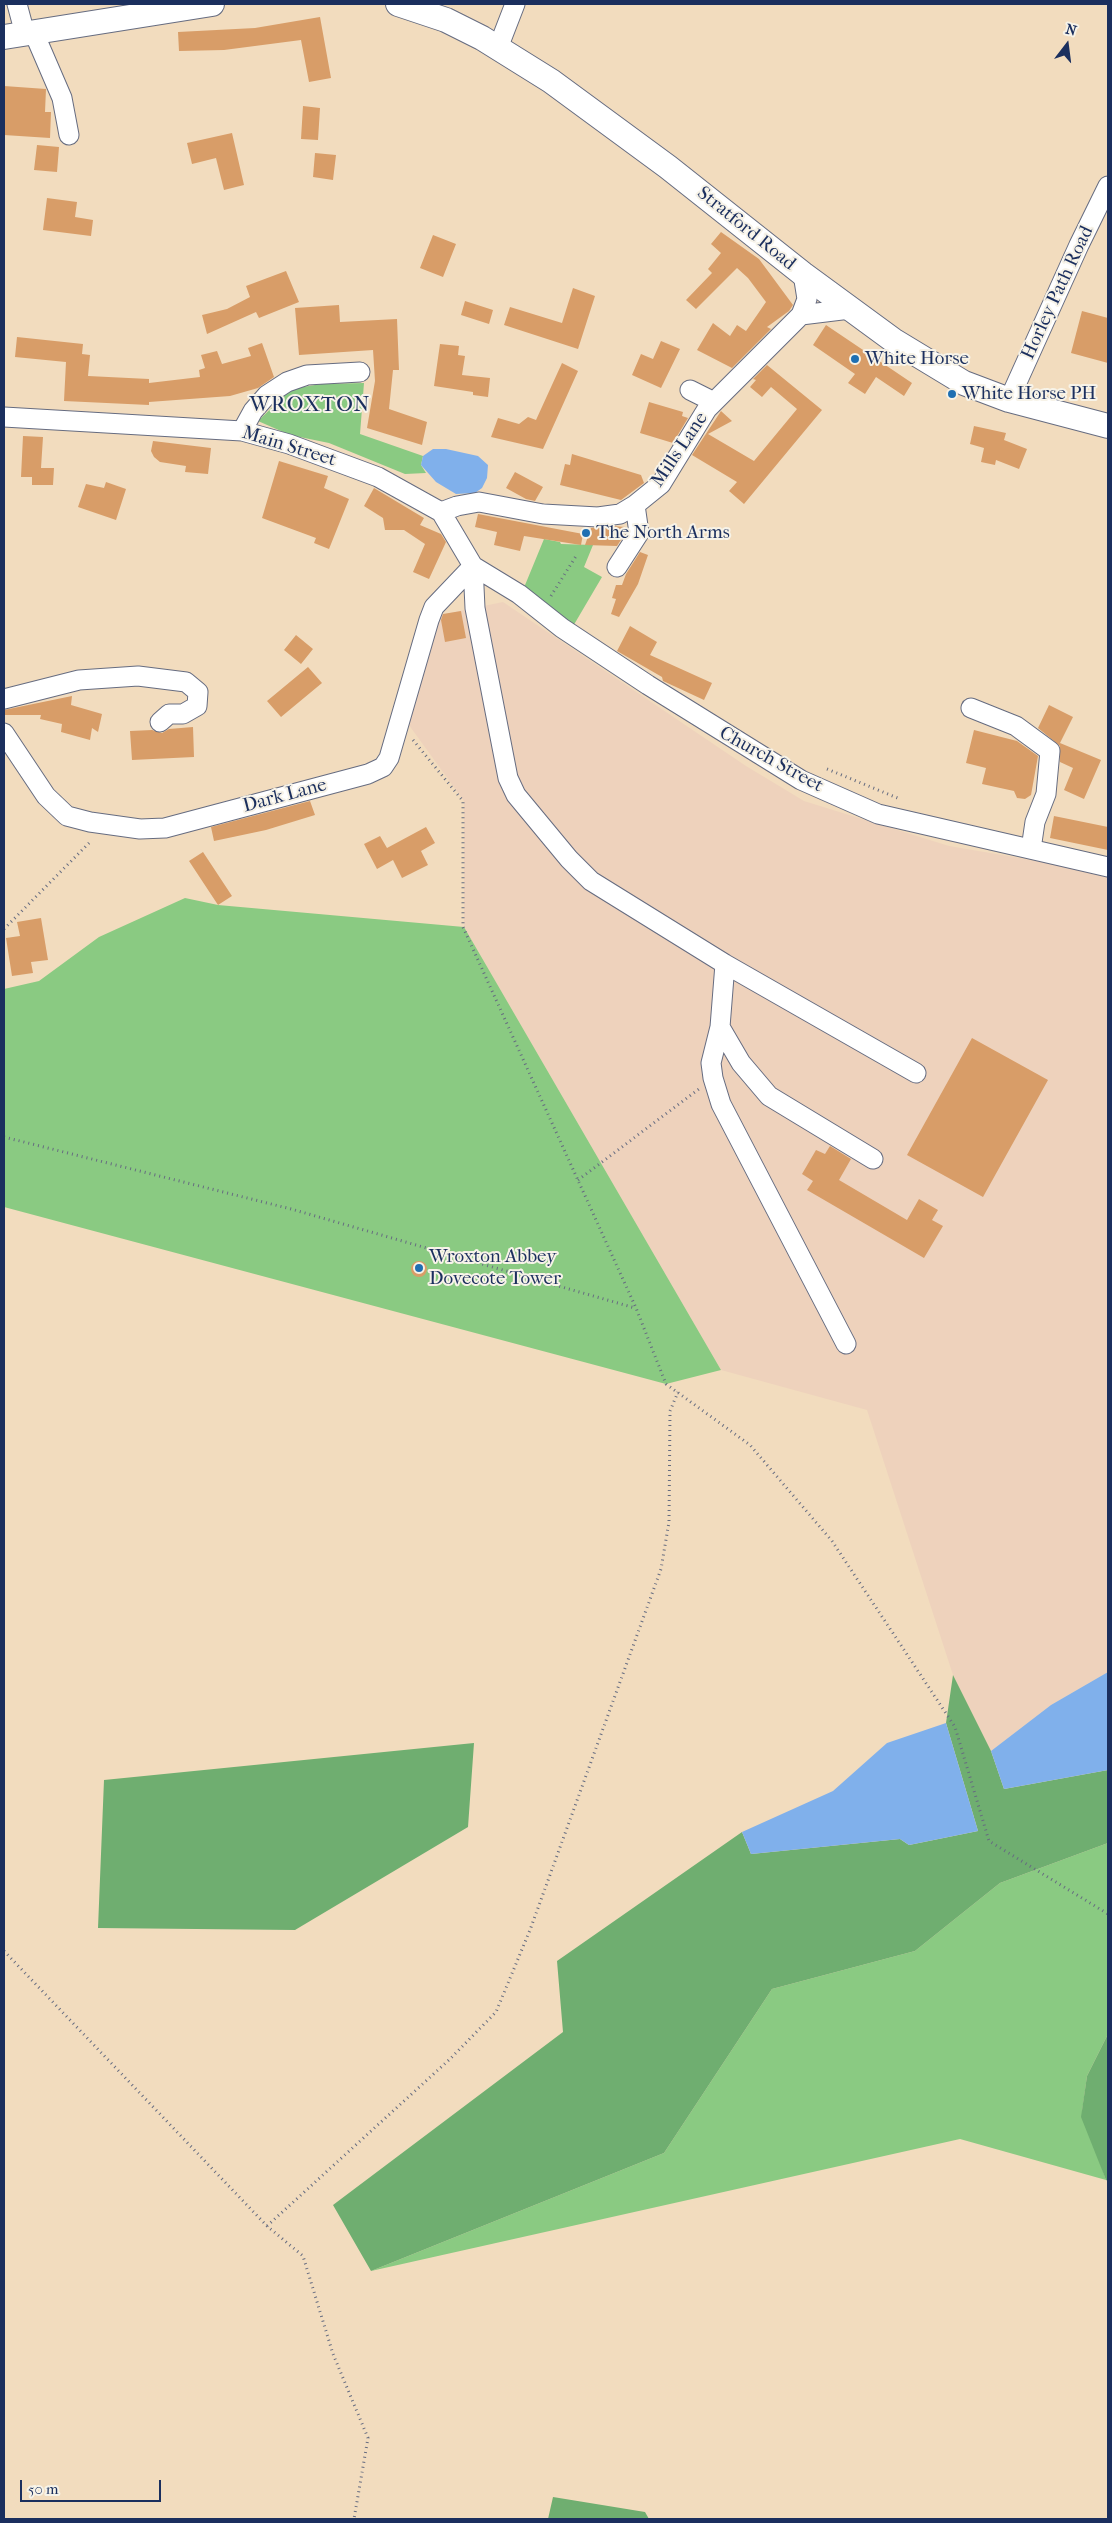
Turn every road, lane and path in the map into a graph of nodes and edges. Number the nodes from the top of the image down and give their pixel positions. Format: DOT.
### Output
graph roads {
  1 [pos="17,4"];
  2 [pos="212,4"];
  3 [pos="398,4"];
  4 [pos="515,4"];
  5 [pos="21,34"];
  6 [pos="498,48"];
  7 [pos="69,135"];
  8 [pos="1108,186"];
  9 [pos="803,274"];
  10 [pos="850,309"];
  11 [pos="801,315"];
  12 [pos="360,372"];
  13 [pos="690,390"];
  14 [pos="1009,400"];
  15 [pos="714,402"];
  16 [pos="4,417"];
  17 [pos="1108,426"];
  18 [pos="242,431"];
  19 [pos="634,506"];
  20 [pos="441,512"];
  21 [pos="576,556"];
  22 [pos="473,566"];
  23 [pos="617,567"];
  24 [pos="541,612"];
  25 [pos="4,699"];
  26 [pos="971,708"];
  27 [pos="160,722"];
  28 [pos="400,722"];
  29 [pos="4,734"];
  30 [pos="819,766"];
  31 [pos="901,799"];
  32 [pos="107,824"];
  33 [pos="1031,849"];
  34 [pos="1108,867"];
  35 [pos="4,929"];
  36 [pos="725,964"];
  37 [pos="720,1027"];
  38 [pos="916,1073"];
  39 [pos="712,1078"];
  40 [pos="4,1137"];
  41 [pos="873,1159"];
  42 [pos="578,1180"];
  43 [pos="636,1308"];
  44 [pos="846,1344"];
  45 [pos="678,1392"];
  46 [pos="1108,1914"];
  47 [pos="4,1951"];
  48 [pos="267,2226"];
  49 [pos="354,2519"];
  1 -- 5 [label="street"];
  2 -- 5 [label="main road"];
  3 -- 6 [label="main road, Stratford Road"];
  4 -- 6 [label="street"];
  5 -- 7 [label="street"];
  6 -- 9 [label="main road, Stratford Road"];
  8 -- 14 [label="street, Horley Path Road"];
  9 -- 10 [label="main road, Stratford Road"];
  9 -- 11 [label="street"];
  10 -- 11 [label="street"];
  10 -- 14 [label="main road, Stratford Road"];
  11 -- 15 [label="street, Mills Lane"];
  12 -- 18 [label="street"];
  13 -- 15 [label="street"];
  14 -- 17 [label="main road, Stratford Road"];
  15 -- 19 [label="street, Mills Lane"];
  16 -- 18 [label="street, Main Street"];
  18 -- 20 [label="street, Main Street"];
  19 -- 20 [label="street, Mills Lane"];
  19 -- 23 [label="street"];
  20 -- 22 [label="street"];
  21 -- 24 [label="path"];
  22 -- 24 [label="street, Church Street"];
  22 -- 28 [label="street, Dark Lane"];
  22 -- 36 [label="street"];
  24 -- 33 [label="street, Church Street"];
  25 -- 27 [label="street"];
  26 -- 33 [label="street"];
  28 -- 32 [label="street, Dark Lane"];
  28 -- 42 [label="path"];
  29 -- 32 [label="street, Dark Lane"];
  30 -- 31 [label="path"];
  32 -- 35 [label="path"];
  33 -- 34 [label="street, Church Street"];
  36 -- 37 [label="street"];
  36 -- 38 [label="street"];
  37 -- 39 [label="street"];
  37 -- 41 [label="street"];
  39 -- 42 [label="path"];
  39 -- 44 [label="street"];
  40 -- 43 [label="path"];
  42 -- 43 [label="path"];
  43 -- 45 [label="path"];
  45 -- 46 [label="path"];
  45 -- 48 [label="path"];
  47 -- 48 [label="path"];
  48 -- 49 [label="path"];
}
